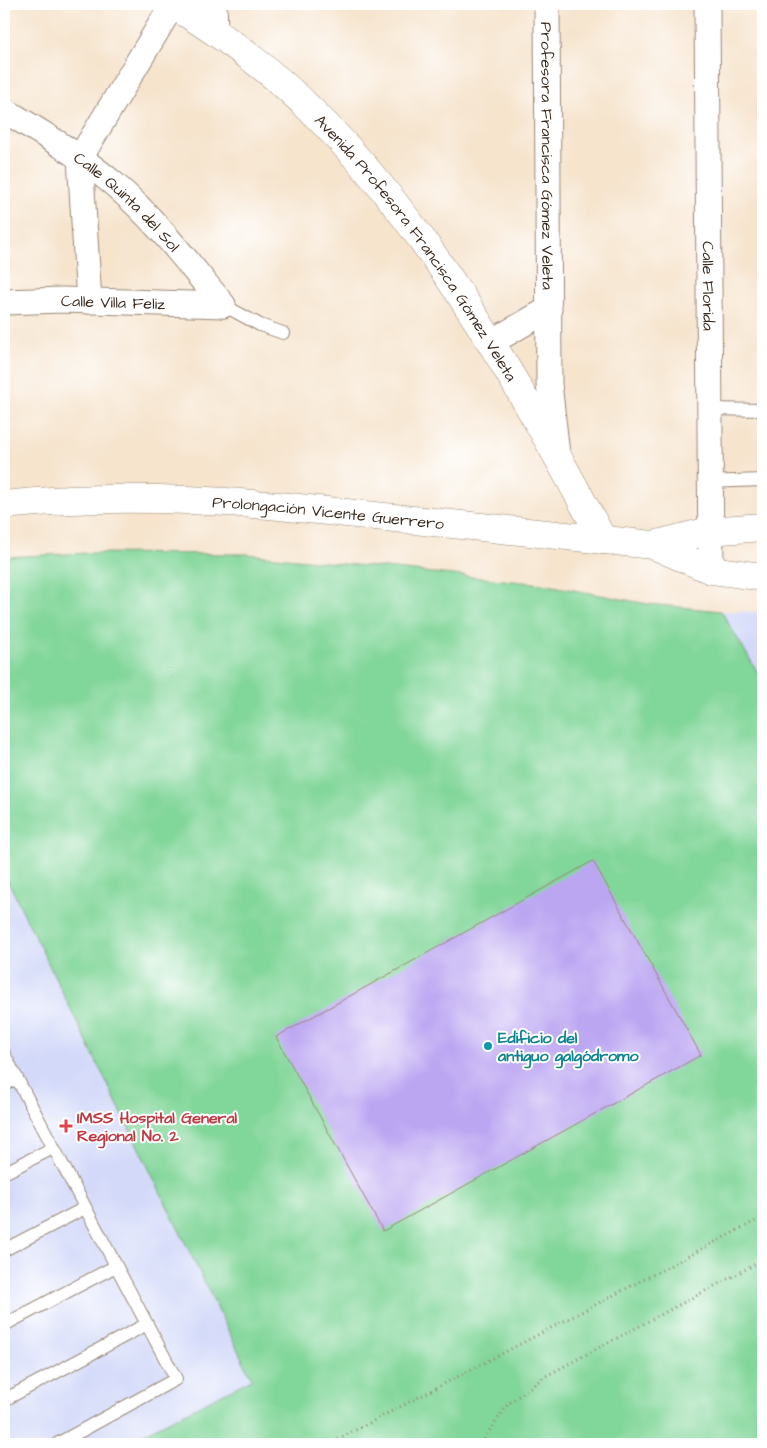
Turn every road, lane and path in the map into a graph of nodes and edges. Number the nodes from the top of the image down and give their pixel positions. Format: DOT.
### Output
graph roads {
  1 [pos="214,4"];
  2 [pos="547,4"];
  3 [pos="707,4"];
  4 [pos="180,6"];
  5 [pos="215,31"];
  6 [pos="4,110"];
  7 [pos="80,158"];
  8 [pos="88,301"];
  9 [pos="4,302"];
  10 [pos="228,309"];
  11 [pos="549,309"];
  12 [pos="284,333"];
  13 [pos="490,344"];
  14 [pos="708,409"];
  15 [pos="763,410"];
  16 [pos="556,454"];
  17 [pos="763,480"];
  18 [pos="708,482"];
  19 [pos="4,505"];
  20 [pos="763,527"];
  21 [pos="709,531"];
  22 [pos="602,540"];
  23 [pos="652,545"];
  24 [pos="711,570"];
  25 [pos="763,577"];
  26 [pos="4,1054"];
  27 [pos="17,1078"];
  28 [pos="4,1084"];
  29 [pos="53,1148"];
  30 [pos="4,1173"];
  31 [pos="86,1208"];
  32 [pos="763,1217"];
  33 [pos="4,1250"];
  34 [pos="763,1260"];
  35 [pos="116,1266"];
  36 [pos="147,1324"];
  37 [pos="4,1325"];
  38 [pos="4,1400"];
  39 [pos="57,1444"];
  40 [pos="329,1444"];
  41 [pos="483,1444"];
  1 -- 5 [label="street"];
  2 -- 11 [label="street, Profesora Francisca Gómez Veleta"];
  3 -- 14 [label="street, Calle Florida"];
  4 -- 5 [label="main road, Avenida Profesora Francisca Gómez Veleta"];
  4 -- 7 [label="street"];
  5 -- 13 [label="main road, Avenida Profesora Francisca Gómez Veleta"];
  6 -- 7 [label="street, Calle Quinta del Sol"];
  7 -- 8 [label="street"];
  7 -- 10 [label="street, Calle Quinta del Sol"];
  8 -- 9 [label="street, Calle Villa Feliz"];
  8 -- 10 [label="street, Calle Villa Feliz"];
  10 -- 12 [label="lane"];
  11 -- 13 [label="street, Profesora Francisca Gómez Veleta"];
  11 -- 16 [label="street, Profesora Francisca Gómez Veleta"];
  13 -- 16 [label="main road, Avenida Profesora Francisca Gómez Veleta"];
  14 -- 15 [label="lane"];
  14 -- 18 [label="street, Calle Florida"];
  16 -- 22 [label="main road, Avenida Profesora Francisca Gómez Veleta"];
  17 -- 18 [label="lane"];
  18 -- 21 [label="street, Calle Florida"];
  19 -- 22 [label="main road, Prolongación Vicente Guerrero"];
  20 -- 21 [label="main road, Prolongación Vicente Guerrero"];
  21 -- 23 [label="main road, Prolongación Vicente Guerrero"];
  21 -- 24 [label="street, Calle Florida"];
  22 -- 23 [label="main road, Prolongación Vicente Guerrero"];
  23 -- 24 [label="main road, Prolongación Vicente Guerrero"];
  24 -- 25 [label="main road, Prolongación Vicente Guerrero"];
  26 -- 27 [label="lane"];
  27 -- 28 [label="lane"];
  27 -- 29 [label="lane"];
  29 -- 30 [label="lane"];
  29 -- 31 [label="lane"];
  31 -- 33 [label="lane"];
  31 -- 35 [label="lane"];
  32 -- 40 [label="path"];
  34 -- 41 [label="path"];
  35 -- 36 [label="lane"];
  35 -- 37 [label="lane"];
  36 -- 38 [label="lane"];
  36 -- 39 [label="lane"];
}
